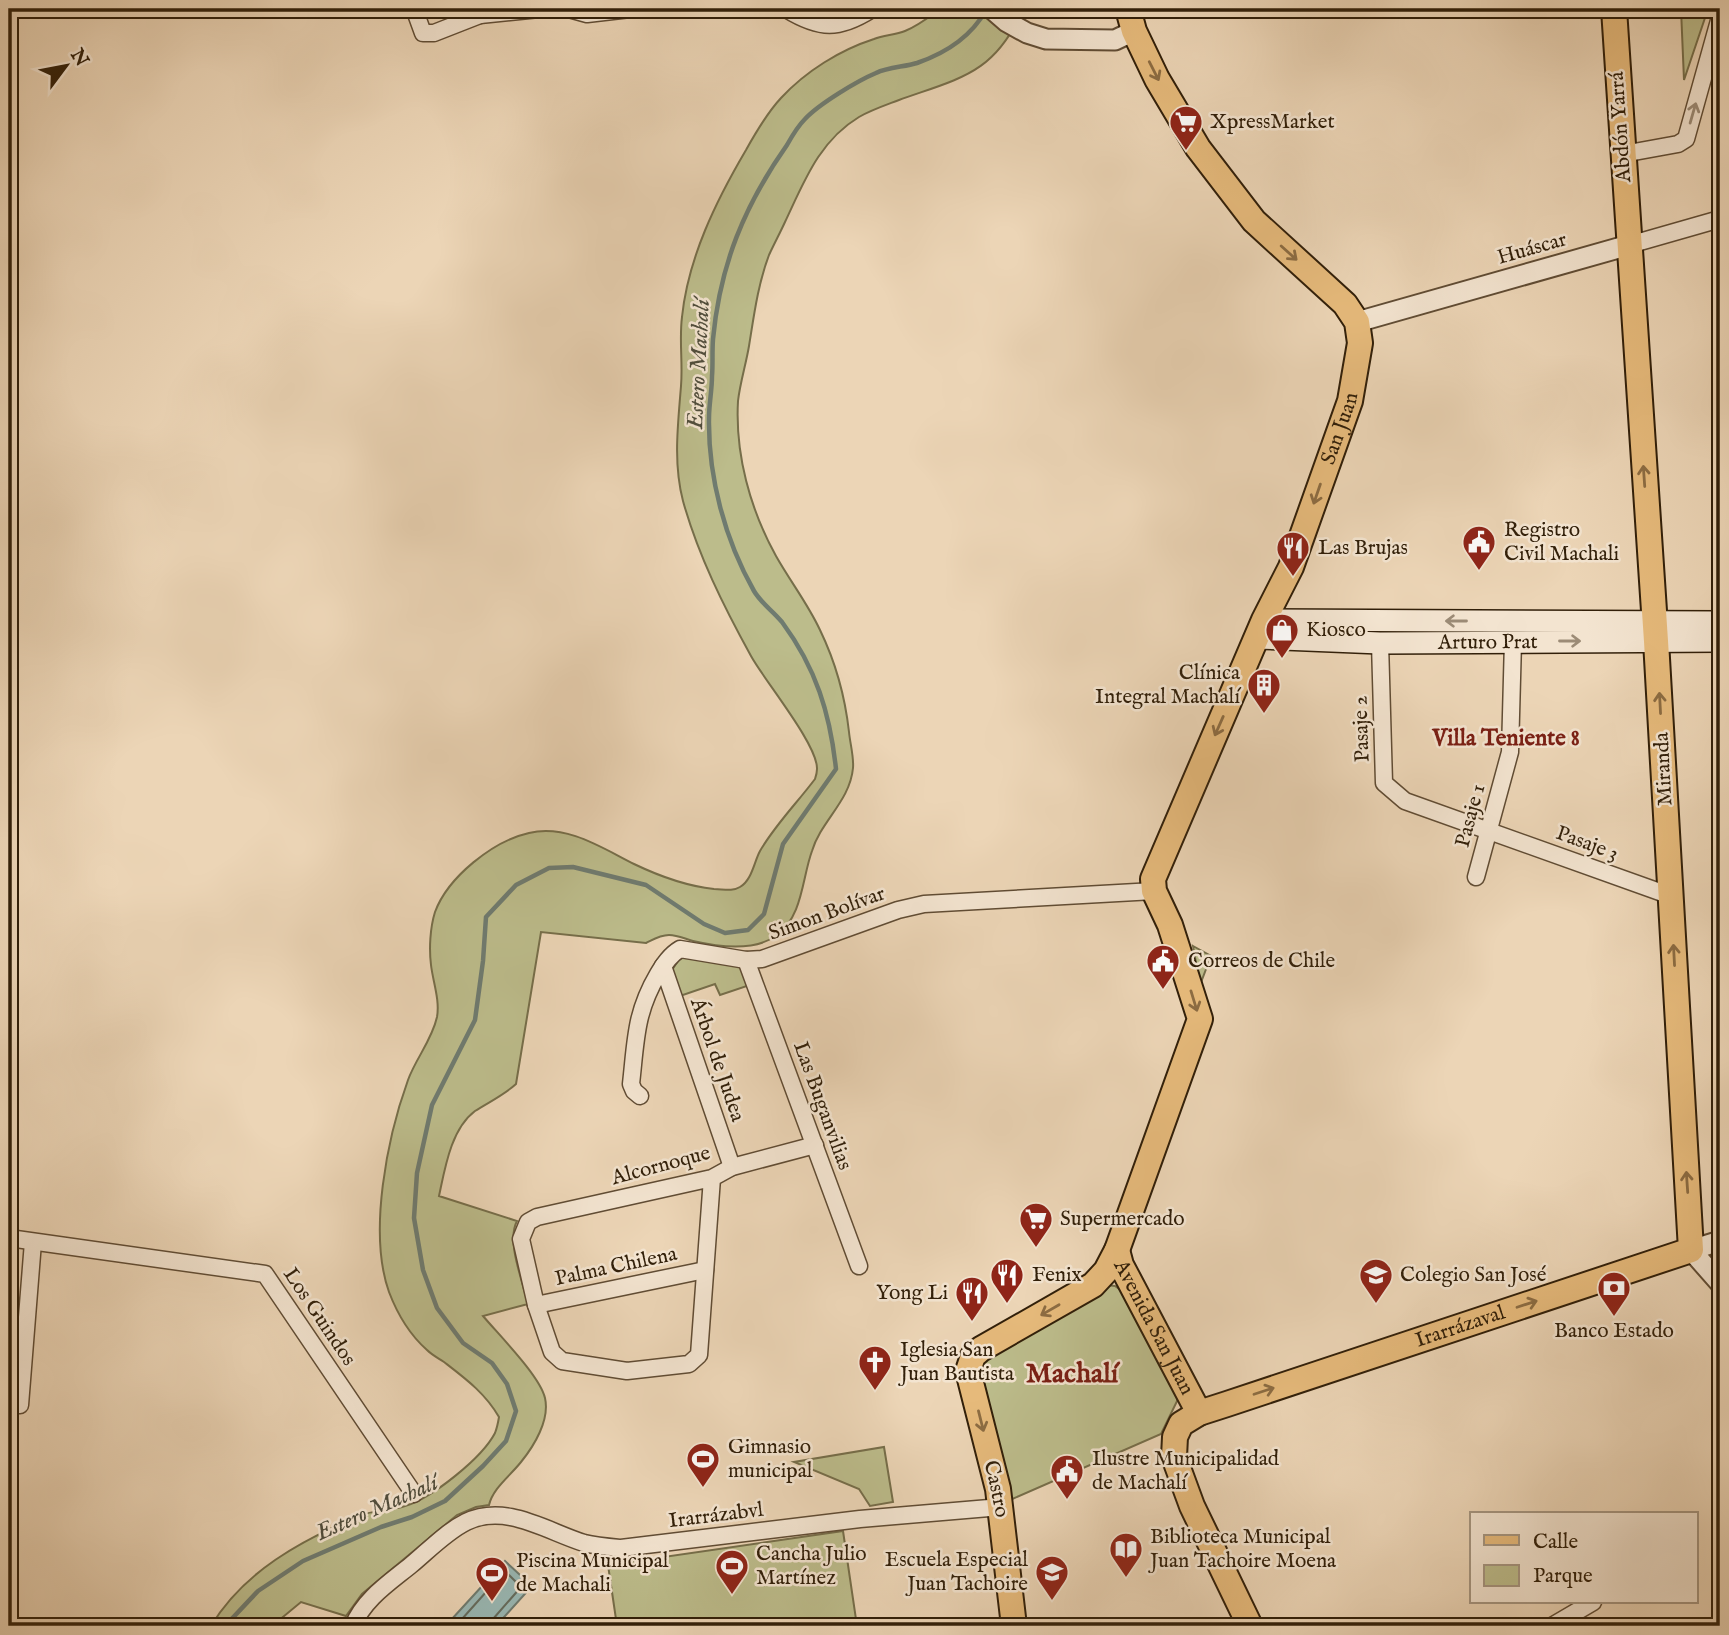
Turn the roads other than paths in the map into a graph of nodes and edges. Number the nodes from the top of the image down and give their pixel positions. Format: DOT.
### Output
graph roads {
  1 [pos="417,9"];
  2 [pos="539,9"];
  3 [pos="569,9"];
  4 [pos="630,9"];
  5 [pos="786,9"];
  6 [pos="872,9"];
  7 [pos="992,9"];
  8 [pos="1614,9"];
  9 [pos="475,12"];
  10 [pos="1720,17"];
  11 [pos="1131,20"];
  12 [pos="1623,154"];
  13 [pos="1720,219"];
  14 [pos="1629,245"];
  15 [pos="1357,322"];
  16 [pos="1720,622"];
  17 [pos="1261,629"];
  18 [pos="1655,632"];
  19 [pos="1513,641"];
  20 [pos="1720,641"];
  21 [pos="1380,643"];
  22 [pos="1488,830"];
  23 [pos="1476,877"];
  24 [pos="1154,891"];
  25 [pos="1671,896"];
  26 [pos="746,960"];
  27 [pos="663,966"];
  28 [pos="640,1096"];
  29 [pos="815,1145"];
  30 [pos="732,1167"];
  31 [pos="712,1178"];
  32 [pos="9,1238"];
  33 [pos="1720,1241"];
  34 [pos="33,1242"];
  35 [pos="1117,1250"];
  36 [pos="1692,1250"];
  37 [pos="859,1266"];
  38 [pos="705,1270"];
  39 [pos="1720,1283"];
  40 [pos="536,1305"];
  41 [pos="20,1405"];
  42 [pos="1199,1413"];
  43 [pos="414,1494"];
  44 [pos="1001,1507"];
  45 [pos="1590,1604"];
  46 [pos="353,1626"];
  47 [pos="1014,1626"];
  48 [pos="1250,1626"];
  49 [pos="1552,1626"];
  1 -- 9 [label="street"];
  2 -- 9 [label="street"];
  3 -- 4 [label="street"];
  5 -- 6 [label="street"];
  7 -- 11 [label="street"];
  8 -- 12 [label="main road, Abdón Yarrá"];
  12 -- 10 [label="street, one-way"];
  11 -- 15 [label="main road, one-way"];
  12 -- 14 [label="main road, Abdón Yarrá"];
  13 -- 14 [label="street, Huáscar"];
  14 -- 15 [label="street, Huáscar"];
  18 -- 14 [label="main road, Miranda, one-way"];
  15 -- 17 [label="main road, San Juan, one-way"];
  16 -- 18 [label="main road, Arturo Prat"];
  18 -- 17 [label="main road, Arturo Prat, one-way"];
  17 -- 21 [label="main road, Arturo Prat"];
  17 -- 24 [label="main road, San Juan, one-way"];
  19 -- 18 [label="main road, Arturo Prat, one-way"];
  18 -- 20 [label="main road, Arturo Prat"];
  25 -- 18 [label="main road, Miranda, one-way"];
  19 -- 21 [label="main road, Arturo Prat"];
  19 -- 22 [label="street, Pasaje 1"];
  21 -- 22 [label="street, Pasaje 2"];
  22 -- 23 [label="street, Pasaje 1"];
  22 -- 25 [label="street, Pasaje 3"];
  24 -- 26 [label="street, Simon Bolívar"];
  24 -- 35 [label="main road, Avenida San Juan, one-way"];
  36 -- 25 [label="main road, Miranda, one-way"];
  26 -- 27 [label="street, Simon Bolívar"];
  26 -- 29 [label="street, Las Buganvilias"];
  27 -- 28 [label="street"];
  27 -- 30 [label="street, Árbol de Judea"];
  29 -- 30 [label="street, Alcornoque"];
  29 -- 37 [label="street, Las Buganvilias"];
  30 -- 31 [label="street, Alcornoque"];
  31 -- 38 [label="street"];
  31 -- 40 [label="street, Alcornoque"];
  32 -- 34 [label="street, Los Guindos"];
  33 -- 36 [label="street, Irarrázaval"];
  34 -- 41 [label="street"];
  34 -- 43 [label="street, Los Guindos"];
  35 -- 42 [label="main road, Avenida San Juan"];
  35 -- 44 [label="main road, Castro, one-way"];
  36 -- 39 [label="street"];
  42 -- 36 [label="main road, Irarrázaval, one-way"];
  38 -- 40 [label="street, Palma Chilena"];
  38 -- 40 [label="street"];
  42 -- 48 [label="main road, Avenida San Juan"];
  44 -- 46 [label="street, Irarrázabvl"];
  44 -- 47 [label="main road, Castro"];
  45 -- 49 [label="street"];
}
